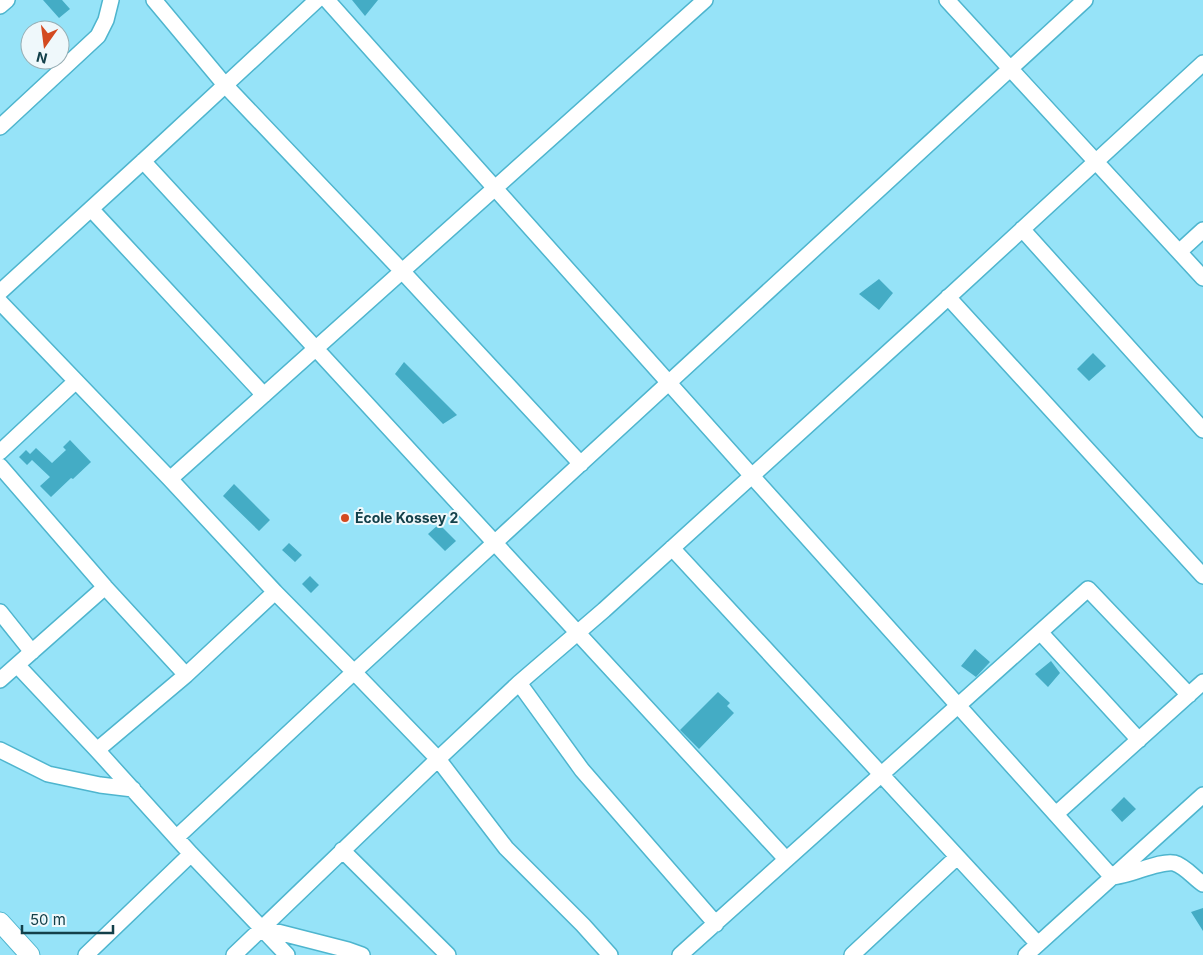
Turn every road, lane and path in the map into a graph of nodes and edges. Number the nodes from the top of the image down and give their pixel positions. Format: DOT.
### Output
graph roads {
  1 [pos="7,0"];
  2 [pos="110,0"];
  3 [pos="154,0"];
  4 [pos="317,0"];
  5 [pos="328,0"];
  6 [pos="705,0"];
  7 [pos="946,0"];
  8 [pos="1085,0"];
  9 [pos="0,6"];
  10 [pos="1203,63"];
  11 [pos="1010,69"];
  12 [pos="225,85"];
  13 [pos="0,127"];
  14 [pos="143,161"];
  15 [pos="1096,161"];
  16 [pos="495,188"];
  17 [pos="90,209"];
  18 [pos="1022,229"];
  19 [pos="1203,230"];
  20 [pos="1179,252"];
  21 [pos="402,271"];
  22 [pos="1203,278"];
  23 [pos="0,292"];
  24 [pos="948,297"];
  25 [pos="0,302"];
  26 [pos="316,348"];
  27 [pos="76,381"];
  28 [pos="669,383"];
  29 [pos="264,395"];
  30 [pos="1203,430"];
  31 [pos="0,452"];
  32 [pos="581,464"];
  33 [pos="0,466"];
  34 [pos="752,476"];
  35 [pos="170,479"];
  36 [pos="495,543"];
  37 [pos="672,548"];
  38 [pos="1203,576"];
  39 [pos="105,587"];
  40 [pos="275,592"];
  41 [pos="0,612"];
  42 [pos="1040,632"];
  43 [pos="578,633"];
  44 [pos="32,652"];
  45 [pos="17,665"];
  46 [pos="354,672"];
  47 [pos="186,675"];
  48 [pos="0,680"];
  49 [pos="1203,682"];
  50 [pos="519,683"];
  51 [pos="1189,695"];
  52 [pos="958,706"];
  53 [pos="1139,740"];
  54 [pos="0,750"];
  55 [pos="97,750"];
  56 [pos="438,759"];
  57 [pos="881,774"];
  58 [pos="133,789"];
  59 [pos="1203,795"];
  60 [pos="1056,814"];
  61 [pos="177,837"];
  62 [pos="342,850"];
  63 [pos="191,854"];
  64 [pos="957,857"];
  65 [pos="786,859"];
  66 [pos="1112,877"];
  67 [pos="1203,884"];
  68 [pos="0,922"];
  69 [pos="716,924"];
  70 [pos="262,928"];
  71 [pos="1038,944"];
  72 [pos="30,955"];
  73 [pos="86,955"];
  74 [pos="234,955"];
  75 [pos="287,955"];
  76 [pos="362,955"];
  77 [pos="448,955"];
  78 [pos="610,955"];
  79 [pos="680,955"];
  80 [pos="852,955"];
  81 [pos="1026,955"];
  1 -- 9 [label="street"];
  2 -- 13 [label="street"];
  3 -- 12 [label="street"];
  4 -- 12 [label="street"];
  5 -- 16 [label="street"];
  6 -- 16 [label="street"];
  7 -- 11 [label="street"];
  8 -- 11 [label="street"];
  10 -- 15 [label="street"];
  11 -- 15 [label="street"];
  11 -- 28 [label="street"];
  12 -- 14 [label="street"];
  12 -- 21 [label="street"];
  14 -- 17 [label="street"];
  14 -- 26 [label="street"];
  15 -- 18 [label="street"];
  15 -- 20 [label="street"];
  16 -- 21 [label="street"];
  16 -- 28 [label="street"];
  17 -- 23 [label="street"];
  17 -- 29 [label="street"];
  18 -- 24 [label="street"];
  18 -- 30 [label="street"];
  19 -- 20 [label="street"];
  20 -- 22 [label="street"];
  21 -- 26 [label="street"];
  21 -- 32 [label="street"];
  24 -- 34 [label="street"];
  24 -- 38 [label="street"];
  25 -- 27 [label="street"];
  26 -- 29 [label="street"];
  26 -- 36 [label="street"];
  27 -- 31 [label="street"];
  27 -- 35 [label="street"];
  28 -- 32 [label="street"];
  28 -- 34 [label="street"];
  29 -- 35 [label="street"];
  32 -- 36 [label="street"];
  33 -- 39 [label="street"];
  34 -- 37 [label="street"];
  34 -- 52 [label="street"];
  35 -- 40 [label="street"];
  36 -- 43 [label="street"];
  36 -- 46 [label="street"];
  37 -- 43 [label="street"];
  37 -- 57 [label="street"];
  39 -- 44 [label="street"];
  39 -- 47 [label="street"];
  40 -- 46 [label="street"];
  40 -- 47 [label="street"];
  41 -- 44 [label="street"];
  42 -- 51 [label="street"];
  42 -- 52 [label="street"];
  42 -- 53 [label="street"];
  43 -- 50 [label="street"];
  43 -- 65 [label="street"];
  44 -- 45 [label="street"];
  45 -- 48 [label="street"];
  45 -- 55 [label="street"];
  46 -- 56 [label="street"];
  46 -- 61 [label="street"];
  47 -- 55 [label="street"];
  49 -- 51 [label="street"];
  50 -- 56 [label="street"];
  50 -- 69 [label="street"];
  51 -- 53 [label="street"];
  52 -- 57 [label="street"];
  52 -- 60 [label="street"];
  53 -- 60 [label="street"];
  54 -- 58 [label="street"];
  55 -- 58 [label="street"];
  56 -- 62 [label="street"];
  56 -- 78 [label="street"];
  57 -- 64 [label="street"];
  57 -- 65 [label="street"];
  58 -- 61 [label="street"];
  59 -- 66 [label="street"];
  60 -- 66 [label="street"];
  61 -- 63 [label="street"];
  62 -- 70 [label="street"];
  62 -- 77 [label="street"];
  63 -- 70 [label="street"];
  63 -- 73 [label="street"];
  64 -- 71 [label="street"];
  64 -- 80 [label="street"];
  65 -- 69 [label="street"];
  66 -- 67 [label="street"];
  66 -- 71 [label="street"];
  68 -- 72 [label="main road"];
  69 -- 79 [label="street"];
  70 -- 74 [label="street"];
  70 -- 75 [label="street"];
  70 -- 76 [label="street"];
  71 -- 81 [label="street"];
}
